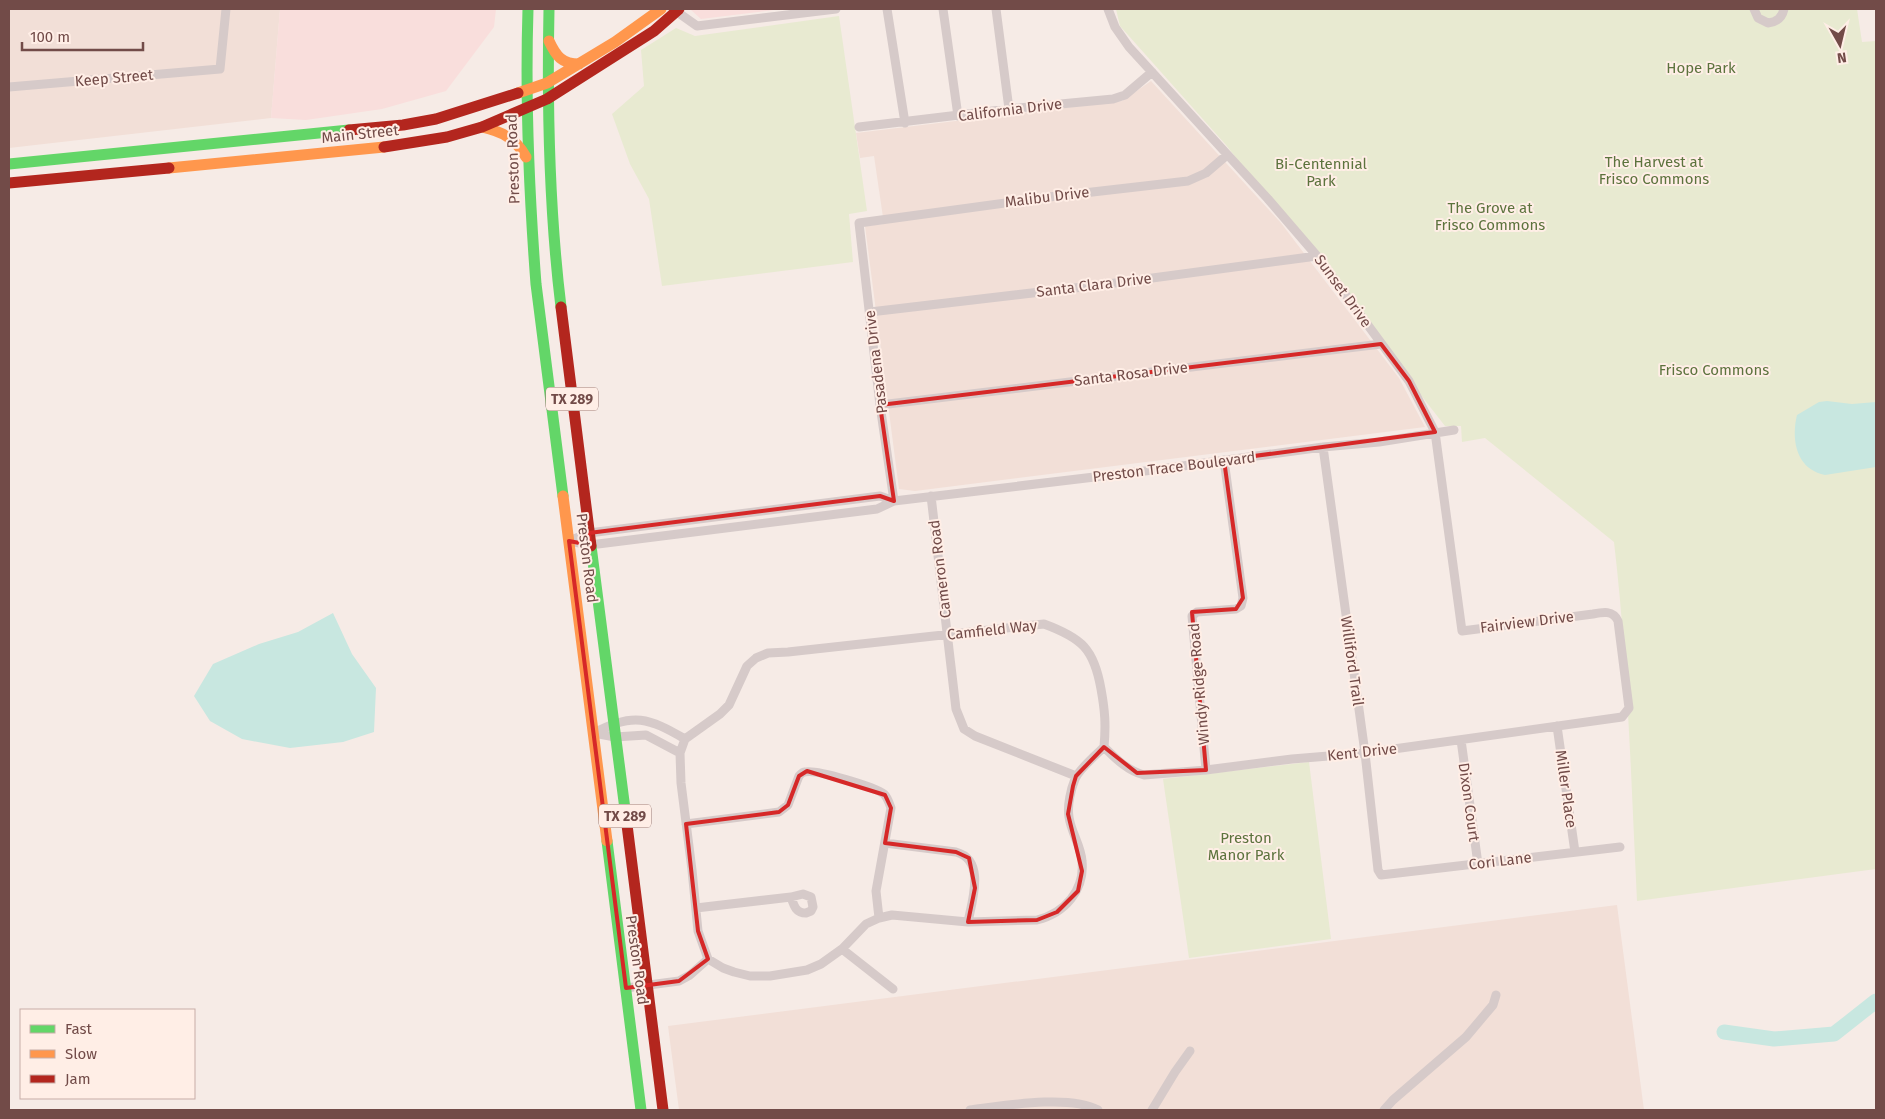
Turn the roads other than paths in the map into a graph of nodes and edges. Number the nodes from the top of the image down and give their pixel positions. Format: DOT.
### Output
graph roads {
  1 [pos="226,9"];
  2 [pos="528,9"];
  3 [pos="549,9"];
  4 [pos="661,9"];
  5 [pos="836,9"];
  6 [pos="886,9"];
  7 [pos="943,9"];
  8 [pos="996,9"];
  9 [pos="1108,9"];
  10 [pos="1754,9"];
  11 [pos="1784,9"];
  12 [pos="676,10"];
  13 [pos="548,39"];
  14 [pos="579,64"];
  15 [pos="1152,72"];
  16 [pos="547,83"];
  17 [pos="9,87"];
  18 [pos="525,90"];
  19 [pos="547,99"];
  20 [pos="526,108"];
  21 [pos="1010,109"];
  22 [pos="958,116"];
  23 [pos="905,123"];
  24 [pos="482,127"];
  25 [pos="859,128"];
  26 [pos="283,137"];
  27 [pos="1227,155"];
  28 [pos="284,157"];
  29 [pos="527,161"];
  30 [pos="9,164"];
  31 [pos="9,183"];
  32 [pos="860,223"];
  33 [pos="1317,256"];
  34 [pos="870,312"];
  35 [pos="1381,344"];
  36 [pos="567,361"];
  37 [pos="546,364"];
  38 [pos="880,405"];
  39 [pos="1454,430"];
  40 [pos="1435,432"];
  41 [pos="1323,448"];
  42 [pos="1224,460"];
  43 [pos="931,496"];
  44 [pos="894,500"];
  45 [pos="717,516"];
  46 [pos="718,528"];
  47 [pos="589,533"];
  48 [pos="569,541"];
  49 [pos="590,545"];
  50 [pos="1462,630"];
  51 [pos="948,635"];
  52 [pos="1627,712"];
  53 [pos="613,722"];
  54 [pos="1557,726"];
  55 [pos="594,733"];
  56 [pos="615,737"];
  57 [pos="685,739"];
  58 [pos="1461,740"];
  59 [pos="1104,747"];
  60 [pos="680,753"];
  61 [pos="1365,753"];
  62 [pos="1206,770"];
  63 [pos="1076,776"];
  64 [pos="686,824"];
  65 [pos="885,843"];
  66 [pos="1620,847"];
  67 [pos="1575,852"];
  68 [pos="1478,864"];
  69 [pos="1380,875"];
  70 [pos="791,897"];
  71 [pos="696,908"];
  72 [pos="879,918"];
  73 [pos="968,922"];
  74 [pos="842,949"];
  75 [pos="708,960"];
  76 [pos="647,986"];
  77 [pos="626,988"];
  78 [pos="893,989"];
  79 [pos="1496,995"];
  80 [pos="1190,1052"];
  81 [pos="641,1110"];
  82 [pos="663,1110"];
  83 [pos="970,1110"];
  84 [pos="1098,1110"];
  85 [pos="1152,1110"];
  86 [pos="1384,1110"];
  1 -- 17 [label="street, Keep Street"];
  2 -- 18 [label="main road, Preston Road / TX 289"];
  3 -- 13 [label="main road, Preston Road / TX 289"];
  4 -- 14 [label="main road, Main Street"];
  5 -- 12 [label="street"];
  6 -- 23 [label="street"];
  7 -- 22 [label="street"];
  8 -- 21 [label="street"];
  9 -- 15 [label="street, Sunset Drive"];
  10 -- 11 [label="street"];
  12 -- 19 [label="main road, Main Street"];
  13 -- 14 [label="main road"];
  13 -- 16 [label="main road, Preston Road / TX 289"];
  14 -- 16 [label="main road, Main Street"];
  15 -- 21 [label="street, California Drive"];
  15 -- 27 [label="street, Sunset Drive"];
  16 -- 18 [label="main road, Main Street"];
  16 -- 19 [label="main road, Preston Road / TX 289"];
  18 -- 20 [label="main road, Preston Road / TX 289"];
  18 -- 26 [label="main road, Main Street"];
  19 -- 20 [label="main road, Main Street"];
  19 -- 36 [label="main road, Preston Road / TX 289"];
  20 -- 24 [label="main road, Main Street"];
  20 -- 29 [label="main road, Preston Road / TX 289"];
  21 -- 22 [label="street, California Drive"];
  22 -- 23 [label="street, California Drive"];
  23 -- 25 [label="street, California Drive"];
  24 -- 28 [label="main road, Main Street"];
  24 -- 29 [label="main road"];
  26 -- 28 [label="main road"];
  26 -- 30 [label="main road, Main Street"];
  27 -- 32 [label="street, Malibu Drive"];
  27 -- 33 [label="street, Sunset Drive"];
  28 -- 31 [label="main road, Main Street"];
  29 -- 37 [label="main road, Preston Road / TX 289"];
  32 -- 34 [label="street, Pasadena Drive"];
  33 -- 34 [label="street, Santa Clara Drive"];
  33 -- 35 [label="street, Sunset Drive"];
  34 -- 38 [label="street, Pasadena Drive"];
  35 -- 38 [label="street, Santa Rosa Drive"];
  35 -- 40 [label="street, Sunset Drive"];
  36 -- 37 [label="main road"];
  36 -- 47 [label="main road, Preston Road / TX 289"];
  37 -- 48 [label="main road, Preston Road / TX 289"];
  38 -- 44 [label="street, Pasadena Drive"];
  39 -- 40 [label="street, Preston Trace Boulevard"];
  40 -- 41 [label="street, Preston Trace Boulevard"];
  40 -- 50 [label="street, Sunset Drive"];
  41 -- 42 [label="street, Preston Trace Boulevard"];
  41 -- 61 [label="street, Williford Trail"];
  42 -- 43 [label="street, Preston Trace Boulevard"];
  42 -- 62 [label="street, Windy Ridge Road"];
  43 -- 44 [label="street, Preston Trace Boulevard"];
  43 -- 51 [label="street, Cameron Road"];
  44 -- 45 [label="street, Preston Trace Boulevard"];
  44 -- 46 [label="street, Preston Trace Boulevard"];
  45 -- 46 [label="street"];
  45 -- 47 [label="street, Preston Trace Boulevard"];
  46 -- 49 [label="street, Preston Trace Boulevard"];
  47 -- 48 [label="street, Preston Trace Boulevard"];
  47 -- 49 [label="main road, Preston Road / TX 289"];
  48 -- 49 [label="street, Preston Trace Boulevard"];
  48 -- 55 [label="main road, Preston Road / TX 289"];
  49 -- 53 [label="main road, Preston Road / TX 289"];
  50 -- 52 [label="street, Fairview Drive"];
  51 -- 57 [label="street, Camfield Way"];
  51 -- 59 [label="street, Camfield Way"];
  51 -- 63 [label="street, Cameron Road"];
  52 -- 54 [label="street, Kent Drive"];
  53 -- 55 [label="street"];
  53 -- 56 [label="main road, Preston Road / TX 289"];
  53 -- 57 [label="street"];
  54 -- 58 [label="street, Kent Drive"];
  54 -- 67 [label="street, Miller Place"];
  55 -- 56 [label="street"];
  55 -- 77 [label="main road, Preston Road / TX 289"];
  56 -- 60 [label="street"];
  56 -- 76 [label="main road, Preston Road / TX 289"];
  57 -- 60 [label="street"];
  58 -- 61 [label="street, Kent Drive"];
  58 -- 68 [label="street, Dixon Court"];
  59 -- 62 [label="street, Kent Drive"];
  59 -- 63 [label="street"];
  60 -- 64 [label="street"];
  61 -- 62 [label="street, Kent Drive"];
  61 -- 69 [label="street, Williford Trail"];
  63 -- 73 [label="street"];
  64 -- 65 [label="street"];
  64 -- 71 [label="street"];
  65 -- 72 [label="street"];
  65 -- 73 [label="street"];
  66 -- 67 [label="street, Cori Lane"];
  67 -- 68 [label="street, Cori Lane"];
  68 -- 69 [label="street, Cori Lane"];
  70 -- 71 [label="street"];
  71 -- 75 [label="street"];
  72 -- 73 [label="street"];
  72 -- 74 [label="street"];
  74 -- 75 [label="street"];
  74 -- 78 [label="street"];
  75 -- 76 [label="street"];
  76 -- 77 [label="street"];
  76 -- 82 [label="main road, Preston Road / TX 289"];
  77 -- 81 [label="main road, Preston Road / TX 289"];
  79 -- 86 [label="street"];
  80 -- 85 [label="street"];
  83 -- 84 [label="street"];
}
